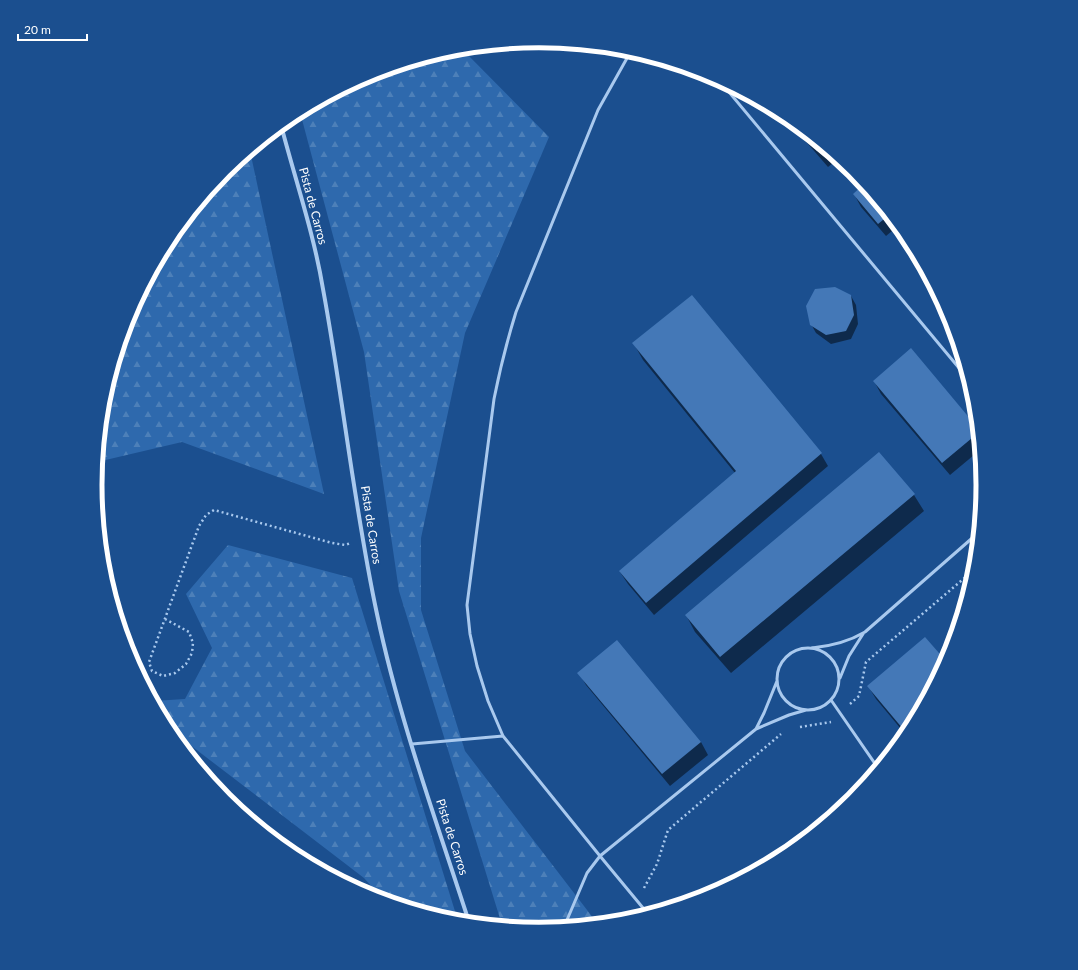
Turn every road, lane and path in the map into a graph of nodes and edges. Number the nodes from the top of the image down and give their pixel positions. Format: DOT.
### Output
graph roads {
  1 [pos="628,57"];
  2 [pos="728,91"];
  3 [pos="283,131"];
  4 [pos="960,370"];
  5 [pos="972,539"];
  6 [pos="362,540"];
  7 [pos="165,619"];
  8 [pos="865,632"];
  9 [pos="812,648"];
  10 [pos="777,680"];
  11 [pos="839,684"];
  12 [pos="831,700"];
  13 [pos="806,710"];
  14 [pos="756,729"];
  15 [pos="503,736"];
  16 [pos="412,744"];
  17 [pos="875,764"];
  18 [pos="600,856"];
  19 [pos="644,909"];
  20 [pos="467,916"];
  21 [pos="566,921"];
  1 -- 15 [label="lane"];
  2 -- 4 [label="lane"];
  3 -- 6 [label="street, Pista de Carros"];
  5 -- 8 [label="lane"];
  6 -- 7 [label="path"];
  6 -- 16 [label="street, Pista de Carros"];
  7 -- 7 [label="path"];
  8 -- 9 [label="lane"];
  8 -- 11 [label="lane"];
  9 -- 10 [label="lane"];
  9 -- 11 [label="lane"];
  10 -- 13 [label="lane"];
  10 -- 14 [label="lane"];
  11 -- 12 [label="lane"];
  12 -- 13 [label="lane"];
  12 -- 17 [label="lane"];
  13 -- 14 [label="lane"];
  14 -- 18 [label="lane"];
  15 -- 16 [label="lane"];
  15 -- 18 [label="lane"];
  16 -- 20 [label="street, Pista de Carros"];
  18 -- 19 [label="lane"];
  18 -- 21 [label="lane"];
}
